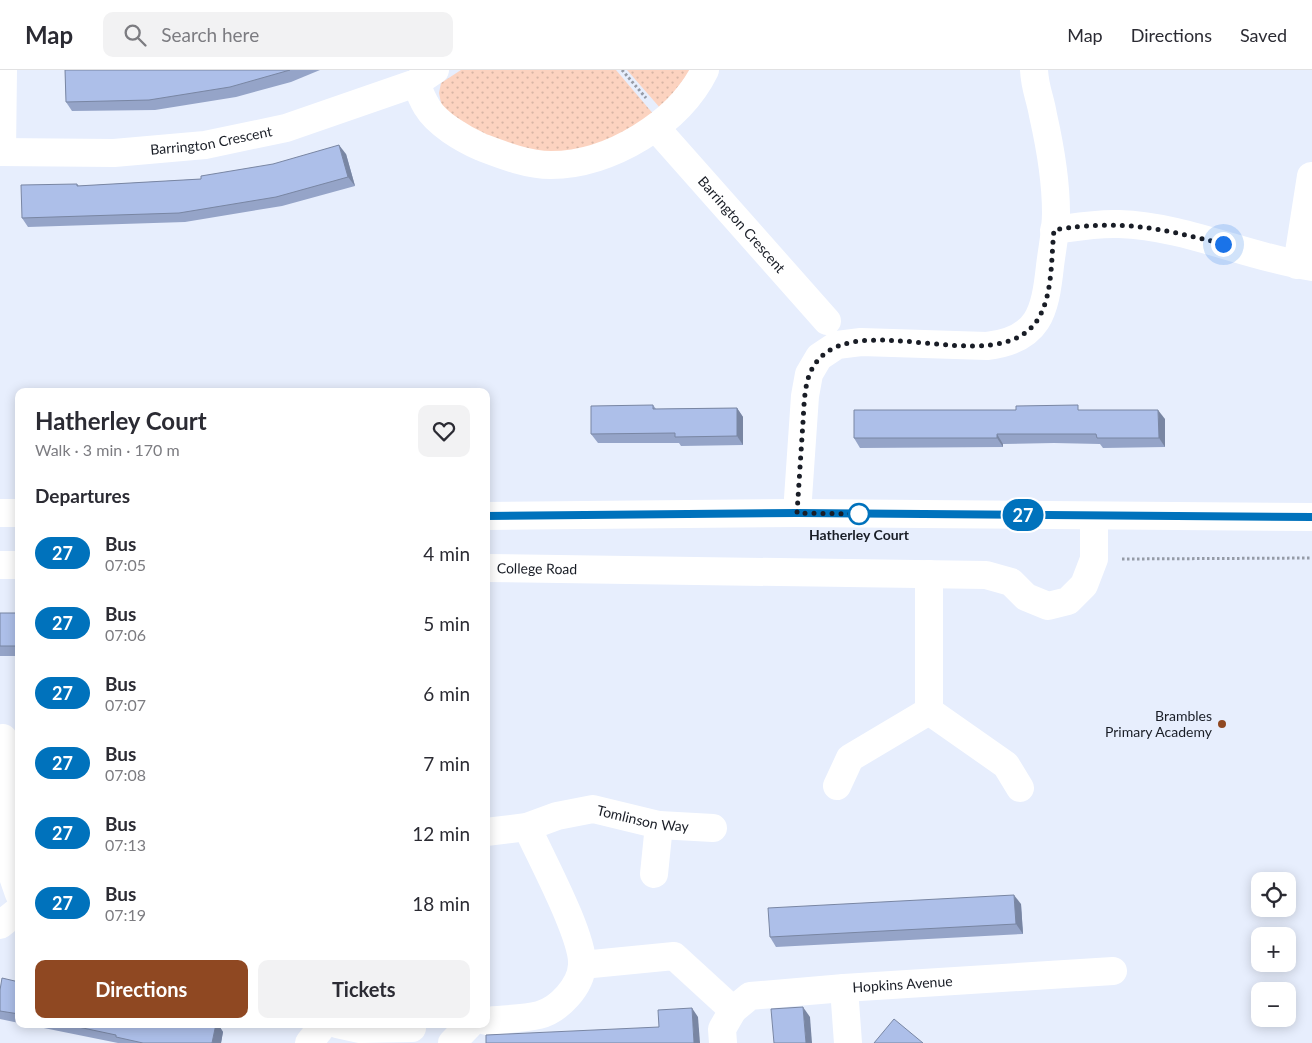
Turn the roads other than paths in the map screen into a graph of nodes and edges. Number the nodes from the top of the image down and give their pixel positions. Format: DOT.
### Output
graph roads {
  1 [pos="3,70"];
  2 [pos="705,70"];
  3 [pos="1034,70"];
  4 [pos="425,76"];
  5 [pos="661,124"];
  6 [pos="1,152"];
  7 [pos="1311,176"];
  8 [pos="1054,230"];
  9 [pos="1304,266"];
  10 [pos="827,321"];
  11 [pos="0,513"];
  12 [pos="15,513"];
  13 [pos="797,513"];
  14 [pos="490,516"];
  15 [pos="1094,516"];
  16 [pos="1312,517"];
  17 [pos="0,565"];
  18 [pos="15,565"];
  19 [pos="490,568"];
  20 [pos="930,574"];
  21 [pos="929,711"];
  22 [pos="3,738"];
  23 [pos="837,786"];
  24 [pos="1020,788"];
  25 [pos="14,816"];
  26 [pos="659,824"];
  27 [pos="527,827"];
  28 [pos="713,828"];
  29 [pos="490,832"];
  30 [pos="654,874"];
  31 [pos="15,882"];
  32 [pos="15,913"];
  33 [pos="0,925"];
  34 [pos="582,965"];
  35 [pos="1113,971"];
  36 [pos="844,988"];
  37 [pos="733,1010"];
  38 [pos="490,1021"];
  39 [pos="321,1028"];
  40 [pos="355,1028"];
  41 [pos="412,1028"];
  42 [pos="465,1028"];
  43 [pos="309,1043"];
  44 [pos="452,1043"];
  45 [pos="723,1043"];
  46 [pos="848,1043"];
  1 -- 6 [label="street"];
  2 -- 5 [label="street, Barrington Crescent"];
  3 -- 8 [label="street"];
  4 -- 5 [label="street, Barrington Crescent"];
  4 -- 6 [label="street, Barrington Crescent"];
  5 -- 10 [label="street, Barrington Crescent"];
  7 -- 9 [label="street"];
  8 -- 9 [label="street"];
  8 -- 13 [label="street"];
  11 -- 12 [label="street"];
  13 -- 14 [label="street"];
  13 -- 15 [label="street"];
  15 -- 16 [label="street"];
  15 -- 20 [label="street, College Road"];
  17 -- 18 [label="street"];
  19 -- 20 [label="street, College Road"];
  20 -- 21 [label="street"];
  21 -- 23 [label="street"];
  21 -- 24 [label="street"];
  22 -- 25 [label="street"];
  25 -- 31 [label="street"];
  26 -- 27 [label="street, Tomlinson Way"];
  26 -- 28 [label="street, Tomlinson Way"];
  26 -- 30 [label="street"];
  27 -- 29 [label="street, Tomlinson Way"];
  27 -- 34 [label="street"];
  32 -- 33 [label="street"];
  34 -- 37 [label="street"];
  34 -- 38 [label="street"];
  35 -- 36 [label="street, Hopkins Avenue"];
  36 -- 37 [label="street, Hopkins Avenue"];
  36 -- 46 [label="street"];
  37 -- 45 [label="street, Hopkins Avenue"];
  39 -- 43 [label="street"];
  40 -- 41 [label="street"];
  42 -- 44 [label="street"];
}
